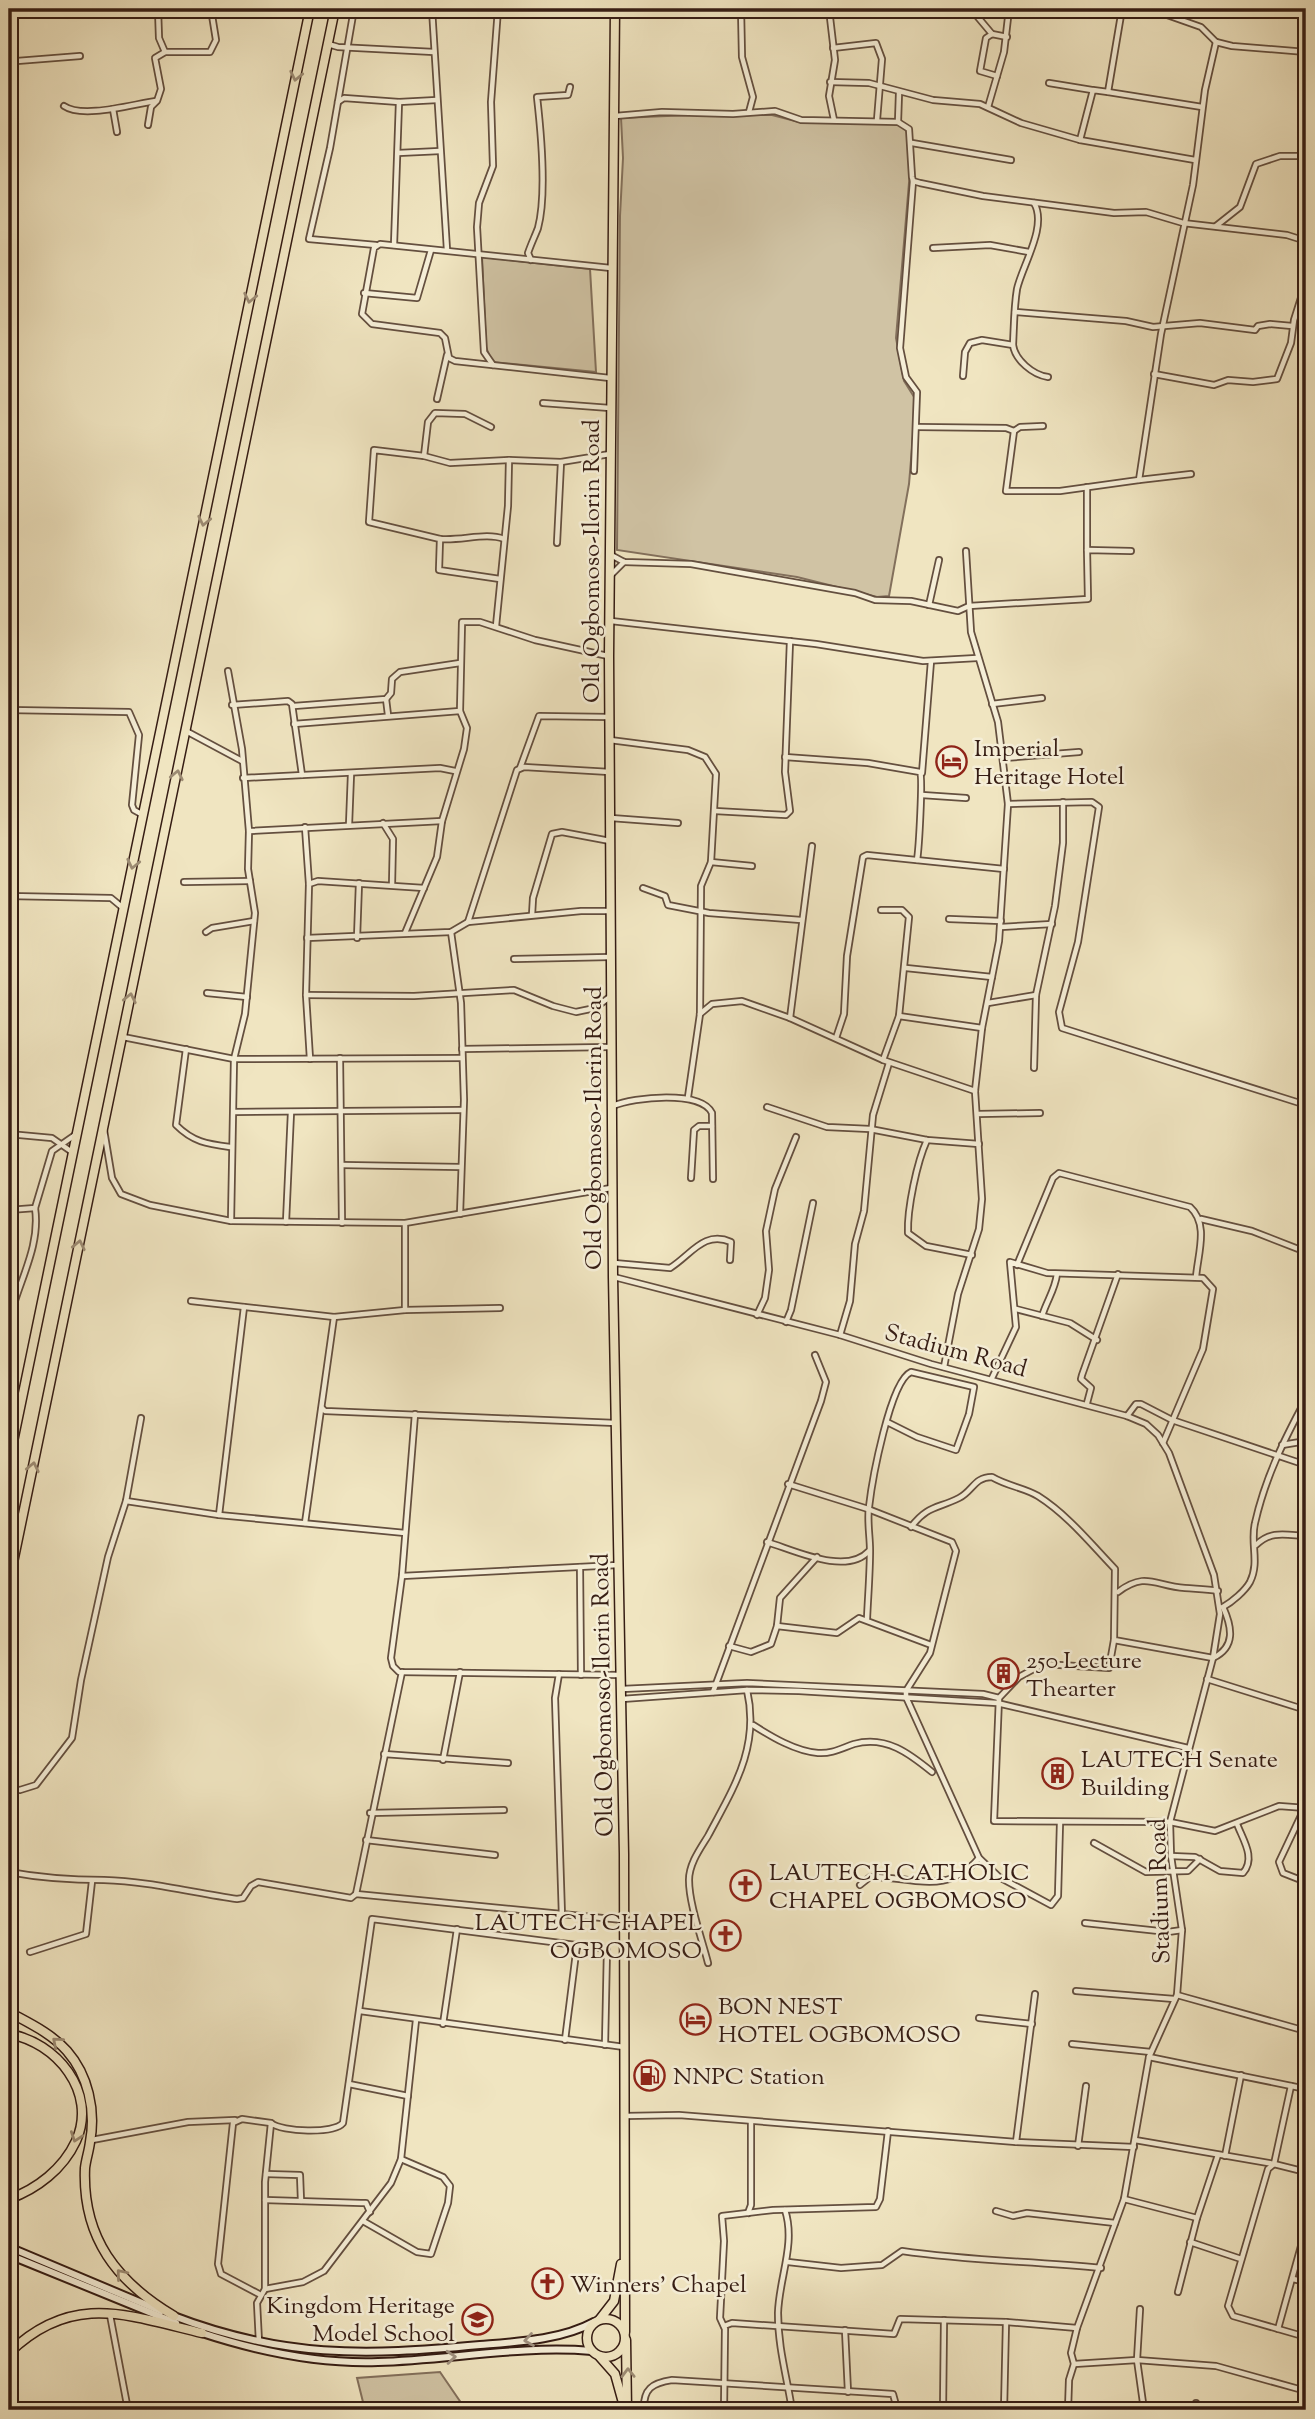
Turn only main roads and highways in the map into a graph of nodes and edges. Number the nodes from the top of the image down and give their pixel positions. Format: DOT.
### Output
graph roads {
  1 [pos="310,9"];
  2 [pos="335,9"];
  3 [pos="615,9"];
  4 [pos="9,1461"];
  5 [pos="9,1582"];
  6 [pos="9,2012"];
  7 [pos="9,2034"];
  8 [pos="9,2199"];
  9 [pos="624,2248"];
  10 [pos="174,2316"];
  11 [pos="596,2321"];
  12 [pos="202,2333"];
  13 [pos="625,2334"];
  14 [pos="9,2353"];
  15 [pos="595,2353"];
  16 [pos="626,2410"];
  1 -- 4 [label="highway, one-way"];
  5 -- 2 [label="highway, one-way"];
  3 -- 9 [label="highway, Old Ogbomoso-Ilorin Road"];
  10 -- 6 [label="highway, one-way"];
  7 -- 8 [label="highway, one-way"];
  9 -- 11 [label="highway"];
  9 -- 13 [label="highway"];
  11 -- 13 [label="highway"];
  11 -- 15 [label="highway"];
  12 -- 14 [label="highway"];
  13 -- 15 [label="highway"];
  16 -- 13 [label="highway, one-way"];
  15 -- 16 [label="highway"];
}
